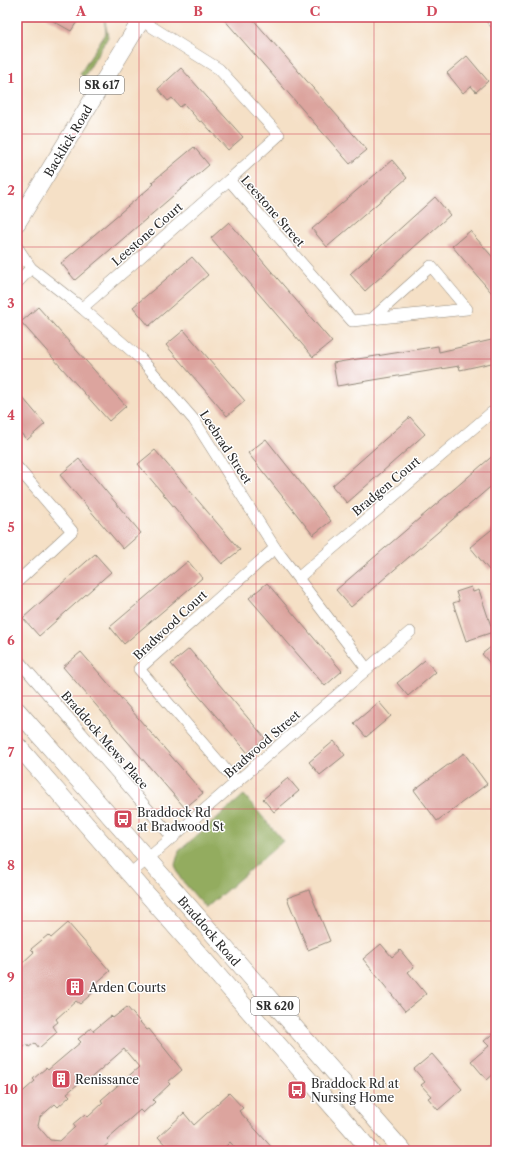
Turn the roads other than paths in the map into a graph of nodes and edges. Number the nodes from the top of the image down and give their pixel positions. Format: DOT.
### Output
graph roads {
  1 [pos="490,17"];
  2 [pos="139,18"];
  3 [pos="496,24"];
  4 [pos="229,180"];
  5 [pos="17,223"];
  6 [pos="17,247"];
  7 [pos="31,268"];
  8 [pos="17,283"];
  9 [pos="82,308"];
  10 [pos="374,317"];
  11 [pos="491,413"];
  12 [pos="17,467"];
  13 [pos="275,548"];
  14 [pos="298,578"];
  15 [pos="17,582"];
  16 [pos="410,632"];
  17 [pos="17,659"];
  18 [pos="367,669"];
  19 [pos="17,710"];
  20 [pos="17,745"];
  21 [pos="237,783"];
  22 [pos="173,838"];
  23 [pos="148,859"];
  24 [pos="130,874"];
  25 [pos="496,1146"];
  26 [pos="371,1151"];
  27 [pos="403,1151"];
  28 [pos="490,1151"];
  1 -- 3 [label="street"];
  2 -- 4 [label="street, Leestone Street"];
  2 -- 5 [label="main road, Backlick Road / SR 617"];
  4 -- 9 [label="street, Leestone Court"];
  4 -- 10 [label="street, Leestone Street"];
  6 -- 7 [label="street, Leebrad Street"];
  7 -- 8 [label="street"];
  7 -- 9 [label="street, Leebrad Street"];
  9 -- 13 [label="street, Leebrad Street"];
  10 -- 10 [label="street, Leestone Street"];
  11 -- 14 [label="street, Bradgen Court"];
  12 -- 15 [label="street"];
  13 -- 14 [label="street, Leebrad Street"];
  13 -- 21 [label="street, Bradwood Court"];
  14 -- 18 [label="street, Leebrad Street"];
  16 -- 18 [label="street, Bradwood Street"];
  17 -- 22 [label="street, Braddock Mews Place"];
  18 -- 21 [label="street, Bradwood Street"];
  19 -- 23 [label="main road, Braddock Road / SR 620"];
  20 -- 24 [label="main road, Braddock Road / SR 620"];
  21 -- 22 [label="street, Bradwood Street"];
  22 -- 23 [label="street, Bradwood Street"];
  23 -- 24 [label="street, Bradwood Street"];
  23 -- 27 [label="main road, Braddock Road / SR 620"];
  24 -- 26 [label="main road, Braddock Road / SR 620"];
  25 -- 28 [label="street"];
}
